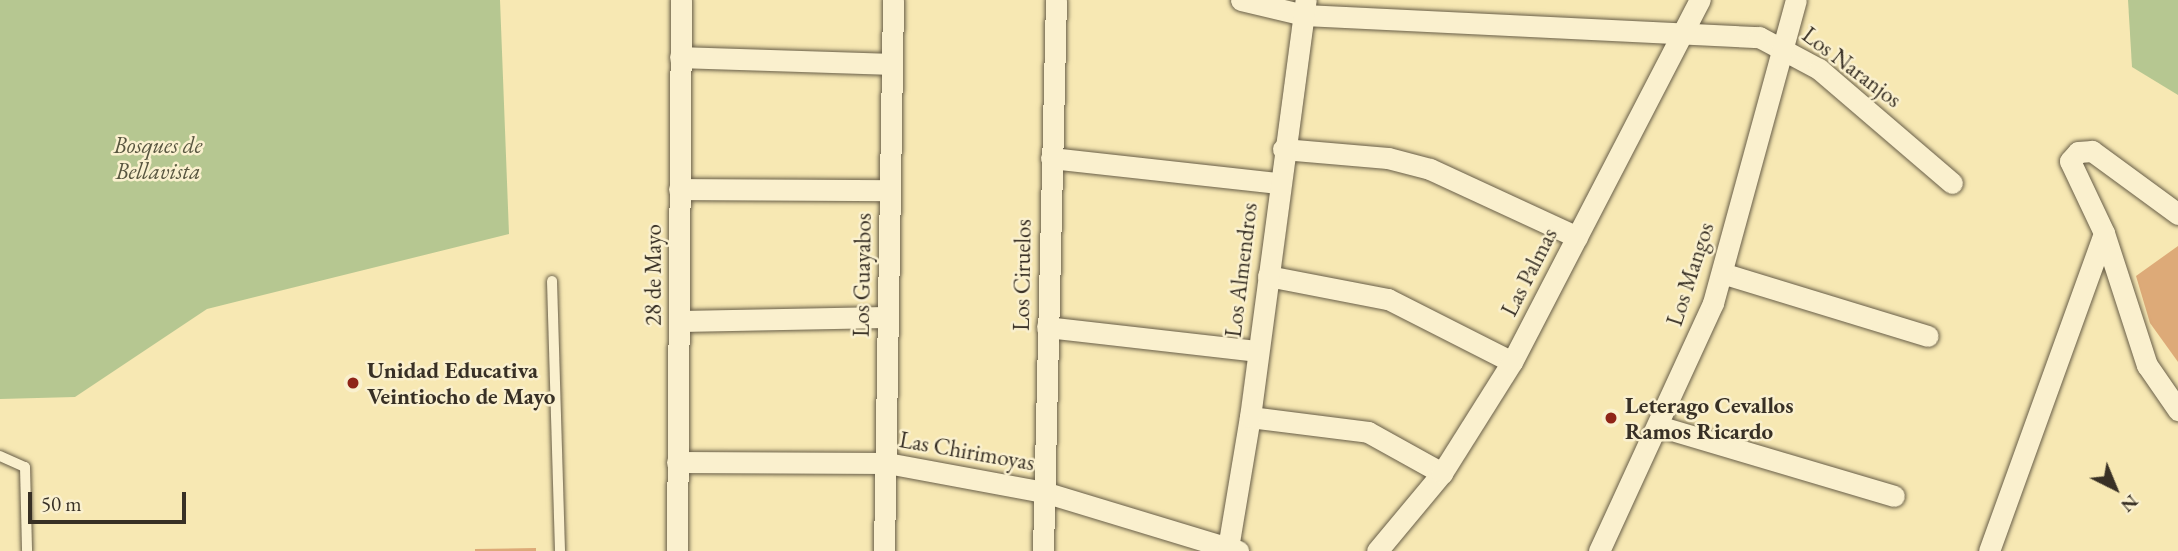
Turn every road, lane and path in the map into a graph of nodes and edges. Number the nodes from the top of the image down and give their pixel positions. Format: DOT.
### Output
graph roads {
  1 [pos="681,0"];
  2 [pos="892,0"];
  3 [pos="1056,0"];
  4 [pos="1241,0"];
  5 [pos="1700,0"];
  6 [pos="1796,0"];
  7 [pos="1305,8"];
  8 [pos="1683,31"];
  9 [pos="1783,46"];
  10 [pos="680,57"];
  11 [pos="891,64"];
  12 [pos="1283,149"];
  13 [pos="1051,158"];
  14 [pos="1279,183"];
  15 [pos="1952,183"];
  16 [pos="680,189"];
  17 [pos="889,190"];
  18 [pos="2178,214"];
  19 [pos="2104,233"];
  20 [pos="1577,237"];
  21 [pos="1722,273"];
  22 [pos="1268,276"];
  23 [pos="551,281"];
  24 [pos="887,317"];
  25 [pos="679,321"];
  26 [pos="1047,327"];
  27 [pos="1928,336"];
  28 [pos="1257,351"];
  29 [pos="1512,362"];
  30 [pos="2178,410"];
  31 [pos="1250,416"];
  32 [pos="1658,426"];
  33 [pos="0,456"];
  34 [pos="677,462"];
  35 [pos="887,463"];
  36 [pos="1442,473"];
  37 [pos="1044,492"];
  38 [pos="1894,496"];
  39 [pos="1233,549"];
  40 [pos="27,551"];
  41 [pos="560,551"];
  42 [pos="677,551"];
  43 [pos="884,551"];
  44 [pos="1043,551"];
  45 [pos="1377,551"];
  46 [pos="1599,551"];
  47 [pos="1989,551"];
  1 -- 10 [label="street, 28 de Mayo"];
  2 -- 11 [label="street, Los Guayabos"];
  3 -- 13 [label="street, Los Ciruelos"];
  4 -- 7 [label="street, Los Naranjos"];
  5 -- 8 [label="street, Las Palmas"];
  6 -- 9 [label="street, Los Mangos"];
  7 -- 8 [label="street, Los Naranjos"];
  7 -- 12 [label="street, Los Almendros"];
  8 -- 9 [label="street, Los Naranjos"];
  8 -- 20 [label="street, Las Palmas"];
  9 -- 15 [label="street, Los Naranjos"];
  9 -- 21 [label="street, Los Mangos"];
  10 -- 11 [label="street"];
  10 -- 16 [label="street, 28 de Mayo"];
  11 -- 17 [label="street, Los Guayabos"];
  12 -- 14 [label="street, Los Almendros"];
  12 -- 20 [label="street"];
  13 -- 14 [label="street"];
  13 -- 26 [label="street, Los Ciruelos"];
  14 -- 22 [label="street, Los Almendros"];
  16 -- 17 [label="street"];
  16 -- 25 [label="street, 28 de Mayo"];
  17 -- 24 [label="street, Los Guayabos"];
  18 -- 19 [label="street"];
  19 -- 30 [label="street"];
  19 -- 47 [label="street"];
  20 -- 29 [label="street, Las Palmas"];
  21 -- 27 [label="street"];
  21 -- 32 [label="street, Los Mangos"];
  22 -- 28 [label="street, Los Almendros"];
  22 -- 29 [label="street"];
  23 -- 41 [label="lane"];
  24 -- 25 [label="street"];
  24 -- 35 [label="street, Los Guayabos"];
  25 -- 34 [label="street, 28 de Mayo"];
  26 -- 28 [label="street"];
  26 -- 37 [label="street, Los Ciruelos"];
  28 -- 31 [label="street, Los Almendros"];
  29 -- 36 [label="street, Las Palmas"];
  31 -- 36 [label="street"];
  31 -- 39 [label="street, Los Almendros"];
  32 -- 38 [label="street"];
  32 -- 46 [label="street, Los Mangos"];
  33 -- 40 [label="lane"];
  34 -- 35 [label="street, Las Chirimoyas"];
  34 -- 42 [label="street, 28 de Mayo"];
  35 -- 37 [label="street, Las Chirimoyas"];
  35 -- 43 [label="street, Los Guayabos"];
  36 -- 45 [label="street, Las Palmas"];
  37 -- 39 [label="street, Las Chirimoyas"];
  37 -- 44 [label="street, Los Ciruelos"];
}
